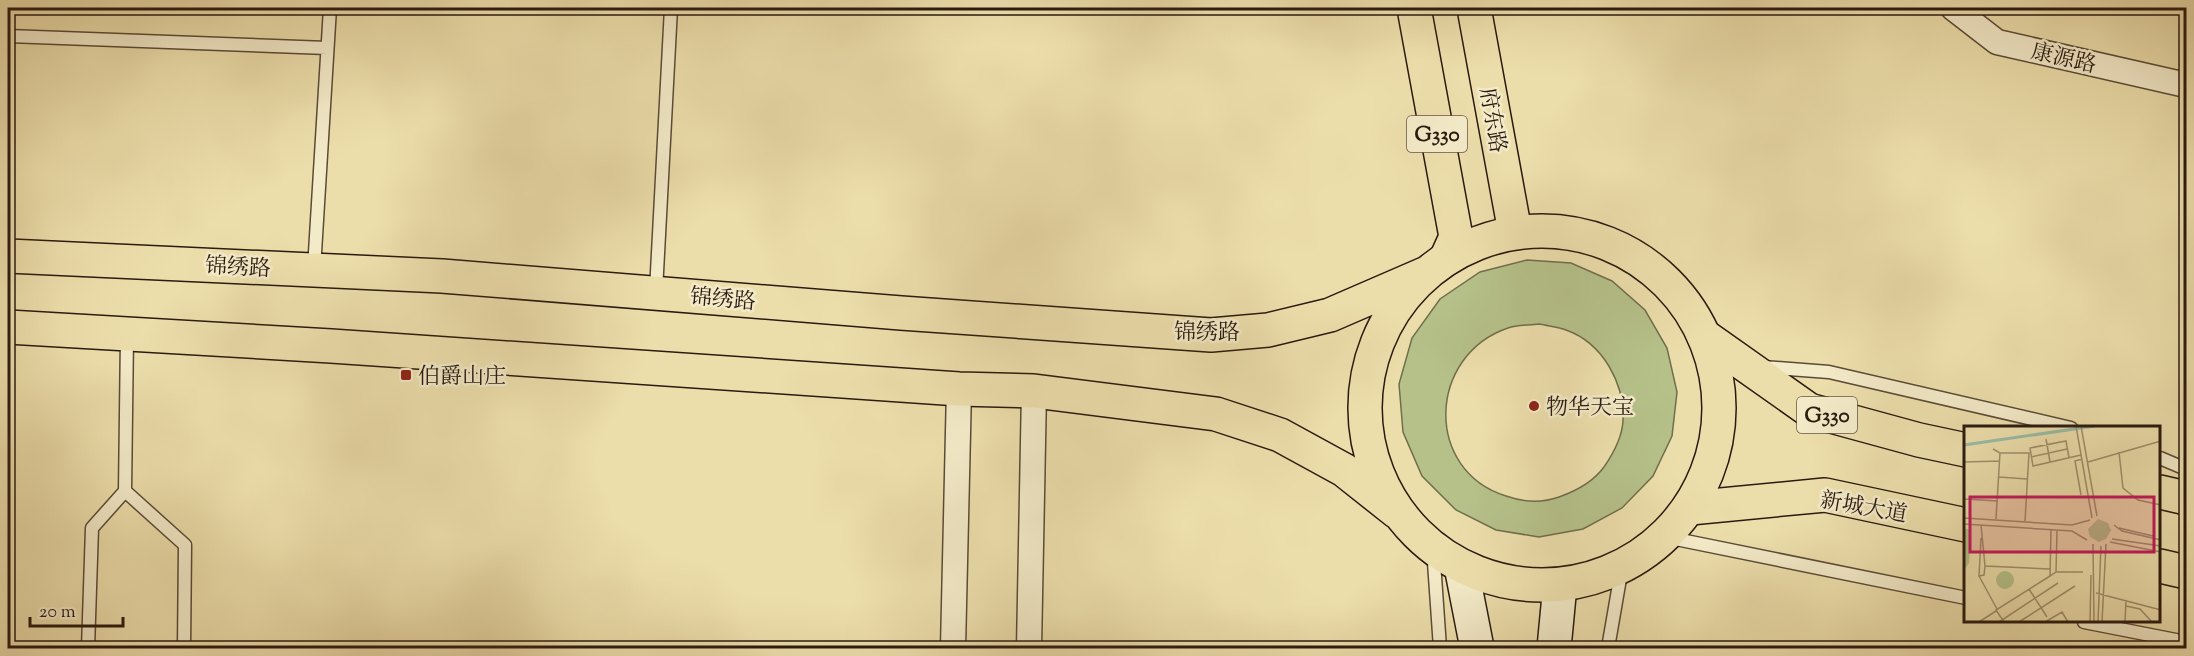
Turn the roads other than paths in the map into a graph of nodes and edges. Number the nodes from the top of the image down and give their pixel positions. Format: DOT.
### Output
graph roads {
  1 [pos="330,8"];
  2 [pos="671,8"];
  3 [pos="1414,8"];
  4 [pos="1474,8"];
  5 [pos="1953,8"];
  6 [pos="8,36"];
  7 [pos="327,48"];
  8 [pos="2187,85"];
  9 [pos="1515,232"];
  10 [pos="8,256"];
  11 [pos="1436,266"];
  12 [pos="314,270"];
  13 [pos="656,292"];
  14 [pos="8,327"];
  15 [pos="127,334"];
  16 [pos="1707,338"];
  17 [pos="1746,365"];
  18 [pos="959,389"];
  19 [pos="1034,391"];
  20 [pos="2062,426"];
  21 [pos="1964,450"];
  22 [pos="2161,458"];
  23 [pos="2187,469"];
  24 [pos="125,491"];
  25 [pos="2161,492"];
  26 [pos="2187,498"];
  27 [pos="1690,508"];
  28 [pos="1397,512"];
  29 [pos="1964,525"];
  30 [pos="1666,537"];
  31 [pos="1432,548"];
  32 [pos="1461,566"];
  33 [pos="2161,566"];
  34 [pos="1622,567"];
  35 [pos="2187,572"];
  36 [pos="1560,585"];
  37 [pos="1964,598"];
  38 [pos="2094,623"];
  39 [pos="2187,642"];
  40 [pos="88,648"];
  41 [pos="184,648"];
  42 [pos="953,648"];
  43 [pos="1029,648"];
  44 [pos="1440,648"];
  45 [pos="1477,648"];
  46 [pos="1554,648"];
  47 [pos="1608,648"];
  1 -- 7 [label="lane"];
  2 -- 13 [label="lane"];
  3 -- 11 [label="main road, G330"];
  4 -- 9 [label="main road, 府东路 / G330"];
  5 -- 8 [label="street, 康源路"];
  6 -- 7 [label="lane"];
  7 -- 12 [label="lane"];
  9 -- 11 [label="main road"];
  9 -- 16 [label="main road"];
  10 -- 12 [label="main road, 锦绣路"];
  11 -- 13 [label="main road, 锦绣路"];
  11 -- 28 [label="main road"];
  12 -- 13 [label="main road, 锦绣路"];
  14 -- 15 [label="main road"];
  15 -- 18 [label="main road"];
  15 -- 24 [label="lane"];
  16 -- 17 [label="main road, G330"];
  16 -- 27 [label="main road"];
  17 -- 20 [label="lane"];
  17 -- 21 [label="main road, G330"];
  18 -- 19 [label="main road"];
  18 -- 42 [label="street"];
  19 -- 28 [label="main road"];
  19 -- 43 [label="street"];
  22 -- 23 [label="lane"];
  24 -- 40 [label="lane"];
  24 -- 41 [label="lane"];
  25 -- 26 [label="main road"];
  27 -- 29 [label="main road, 新城大道"];
  27 -- 30 [label="main road"];
  28 -- 31 [label="main road"];
  30 -- 34 [label="main road"];
  30 -- 37 [label="lane"];
  31 -- 32 [label="main road"];
  31 -- 44 [label="lane"];
  32 -- 36 [label="main road"];
  32 -- 45 [label="main road"];
  33 -- 35 [label="main road"];
  34 -- 36 [label="main road"];
  34 -- 47 [label="lane"];
  36 -- 46 [label="main road"];
  38 -- 39 [label="lane"];
}
